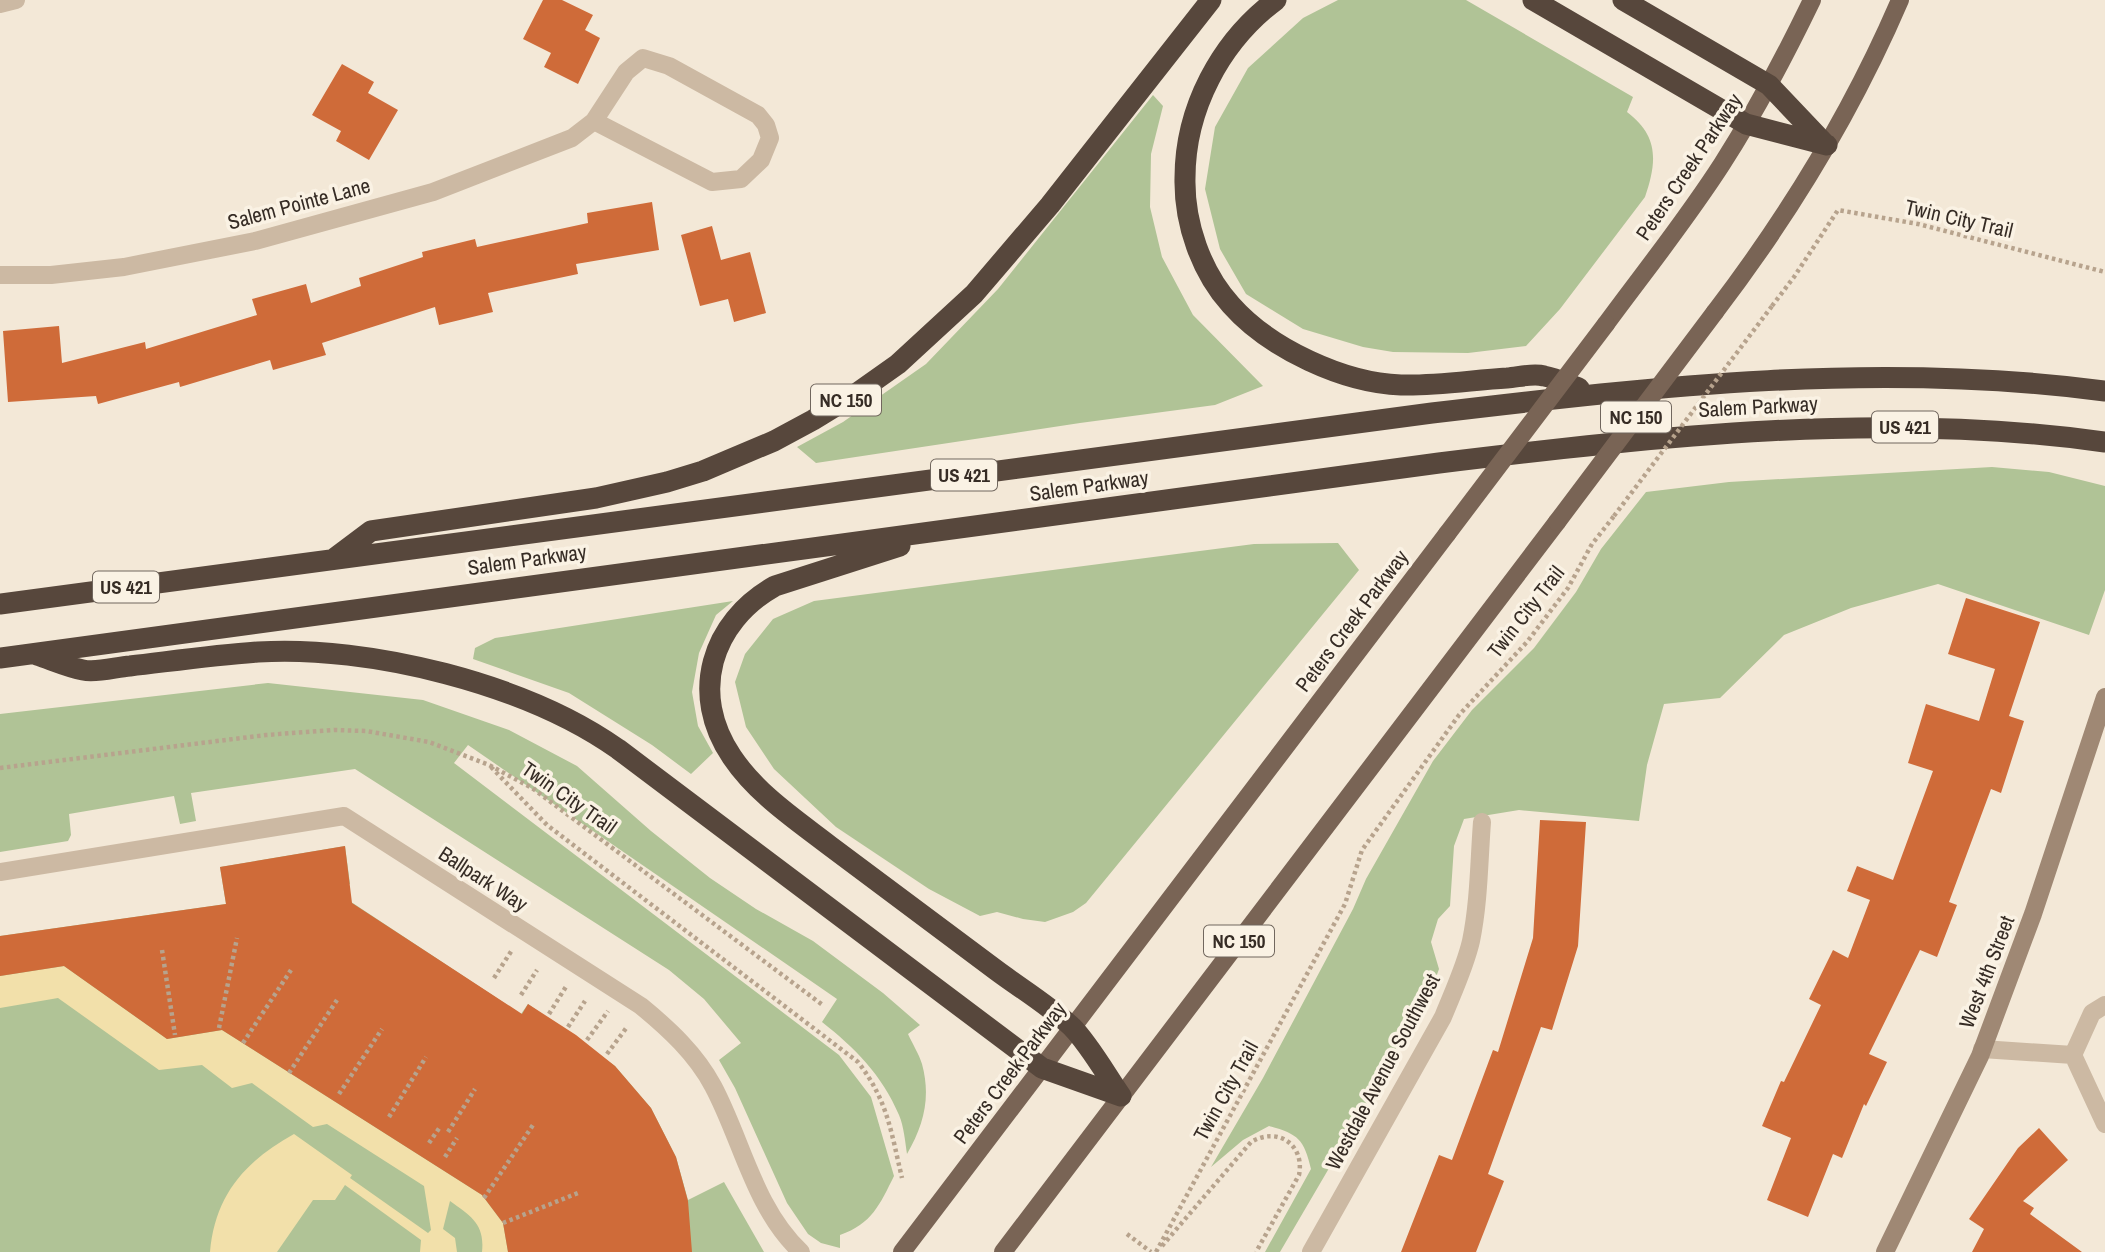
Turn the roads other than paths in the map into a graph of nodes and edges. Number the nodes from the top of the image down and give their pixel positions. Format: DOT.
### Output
graph roads {
  1 [pos="16,0"];
  2 [pos="1210,0"];
  3 [pos="1276,0"];
  4 [pos="1533,0"];
  5 [pos="1623,0"];
  6 [pos="1812,0"];
  7 [pos="1900,0"];
  8 [pos="0,4"];
  9 [pos="1769,85"];
  10 [pos="594,121"];
  11 [pos="1746,124"];
  12 [pos="1827,145"];
  13 [pos="0,275"];
  14 [pos="2105,391"];
  15 [pos="1595,394"];
  16 [pos="2105,442"];
  17 [pos="952,529"];
  18 [pos="334,559"];
  19 [pos="0,604"];
  20 [pos="32,653"];
  21 [pos="0,658"];
  22 [pos="2105,697"];
  23 [pos="1482,822"];
  24 [pos="0,872"];
  25 [pos="2105,1004"];
  26 [pos="1072,1028"];
  27 [pos="1982,1049"];
  28 [pos="2073,1055"];
  29 [pos="1042,1068"];
  30 [pos="1121,1096"];
  31 [pos="2105,1124"];
  32 [pos="801,1252"];
  33 [pos="902,1252"];
  34 [pos="1003,1252"];
  35 [pos="1311,1252"];
  36 [pos="1885,1252"];
  1 -- 8 [label="street"];
  2 -- 18 [label="highway, NC 150"];
  3 -- 15 [label="highway"];
  4 -- 11 [label="highway"];
  5 -- 9 [label="highway"];
  6 -- 9 [label="main road, Peters Creek Parkway"];
  7 -- 12 [label="main road, NC 150"];
  9 -- 11 [label="main road, Peters Creek Parkway"];
  9 -- 12 [label="highway"];
  10 -- 10 [label="street, Salem Pointe Lane"];
  10 -- 13 [label="street, Salem Pointe Lane"];
  11 -- 12 [label="highway"];
  11 -- 26 [label="main road, Peters Creek Parkway, bridge"];
  12 -- 30 [label="main road, NC 150, bridge"];
  14 -- 15 [label="highway, Salem Parkway / US 421"];
  15 -- 18 [label="highway, Salem Parkway / US 421"];
  16 -- 17 [label="highway, Salem Parkway / US 421"];
  17 -- 20 [label="highway, Salem Parkway / US 421"];
  17 -- 26 [label="highway"];
  18 -- 19 [label="highway, Salem Parkway / US 421"];
  20 -- 21 [label="highway, Salem Parkway / US 421"];
  20 -- 29 [label="highway"];
  22 -- 27 [label="street, West 4th Street"];
  23 -- 35 [label="street, Westdale Avenue Southwest"];
  24 -- 32 [label="street, Ballpark Way"];
  25 -- 28 [label="street"];
  26 -- 29 [label="main road, Peters Creek Parkway"];
  26 -- 30 [label="highway"];
  27 -- 28 [label="street"];
  27 -- 36 [label="street, West 4th Street"];
  28 -- 31 [label="street"];
  29 -- 30 [label="highway"];
  29 -- 33 [label="main road, Peters Creek Parkway"];
  30 -- 34 [label="main road"];
}
